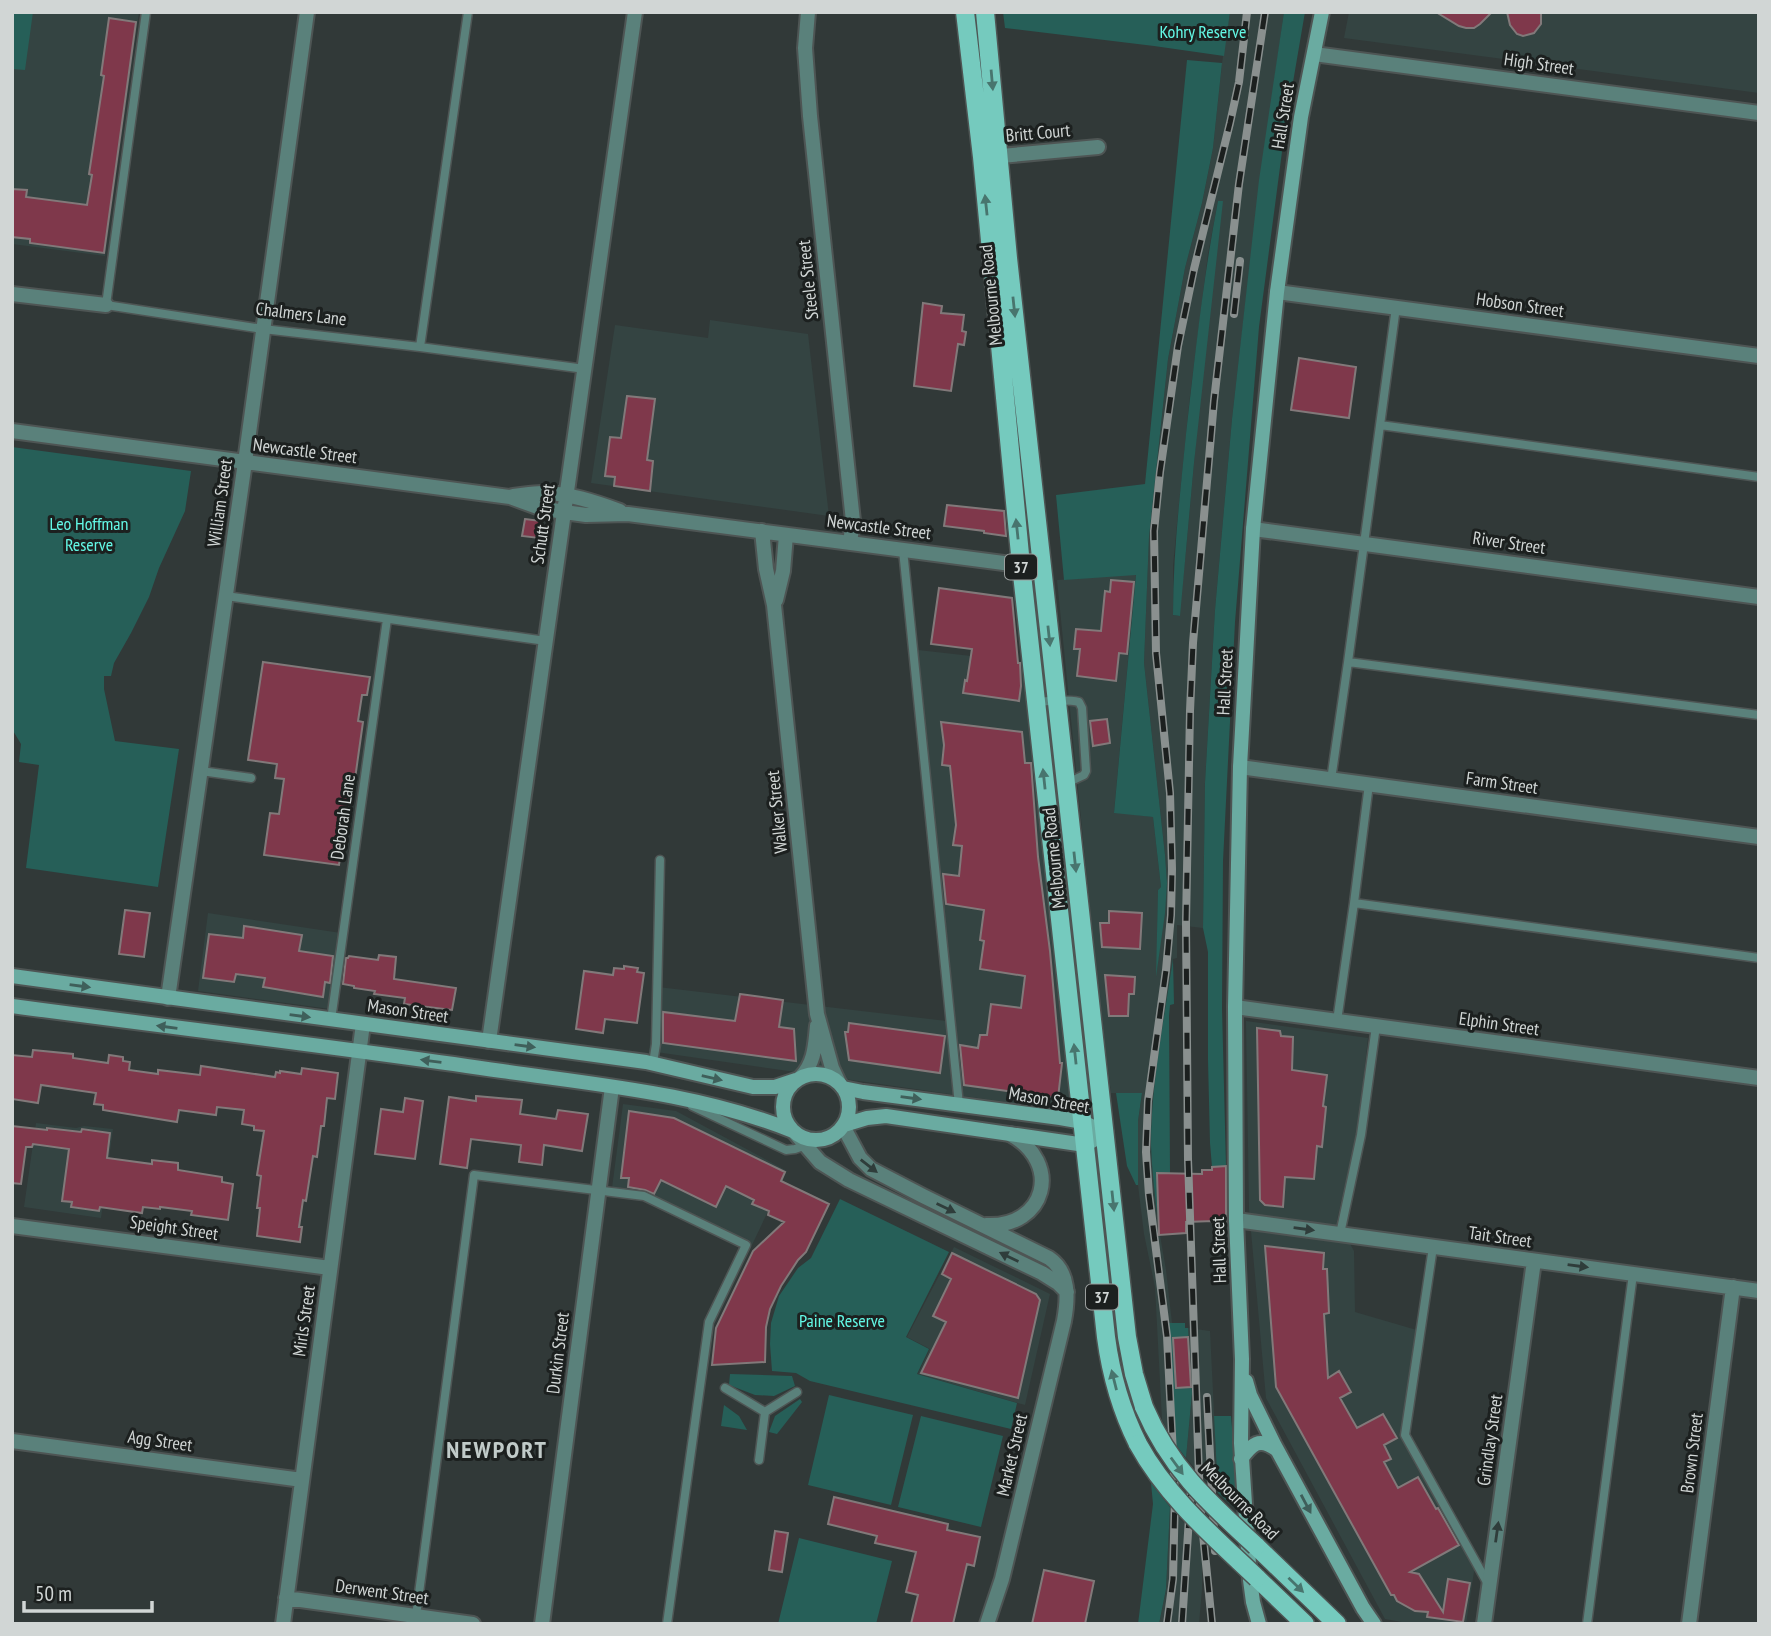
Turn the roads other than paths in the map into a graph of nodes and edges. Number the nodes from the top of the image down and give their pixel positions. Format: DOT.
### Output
graph roads {
  1 [pos="146,12"];
  2 [pos="307,12"];
  3 [pos="468,12"];
  4 [pos="635,12"];
  5 [pos="808,12"];
  6 [pos="965,12"];
  7 [pos="985,12"];
  8 [pos="1322,12"];
  9 [pos="1314,54"];
  10 [pos="1759,113"];
  11 [pos="1098,147"];
  12 [pos="990,157"];
  13 [pos="1277,292"];
  14 [pos="12,294"];
  15 [pos="106,305"];
  16 [pos="1396,307"];
  17 [pos="264,329"];
  18 [pos="420,347"];
  19 [pos="1759,356"];
  20 [pos="585,369"];
  21 [pos="1380,425"];
  22 [pos="12,431"];
  23 [pos="245,462"];
  24 [pos="1759,477"];
  25 [pos="566,496"];
  26 [pos="510,497"];
  27 [pos="564,512"];
  28 [pos="628,514"];
  29 [pos="1253,529"];
  30 [pos="762,531"];
  31 [pos="786,535"];
  32 [pos="850,543"];
  33 [pos="1363,543"];
  34 [pos="903,550"];
  35 [pos="1021,565"];
  36 [pos="1042,568"];
  37 [pos="226,596"];
  38 [pos="1759,597"];
  39 [pos="774,605"];
  40 [pos="387,619"];
  41 [pos="546,641"];
  42 [pos="1348,663"];
  43 [pos="1056,701"];
  44 [pos="1035,702"];
  45 [pos="1759,715"];
  46 [pos="1240,767"];
  47 [pos="201,771"];
  48 [pos="251,778"];
  49 [pos="1331,780"];
  50 [pos="1066,783"];
  51 [pos="1369,784"];
  52 [pos="1759,837"];
  53 [pos="660,860"];
  54 [pos="1354,903"];
  55 [pos="1759,958"];
  56 [pos="12,976"];
  57 [pos="168,998"];
  58 [pos="12,1006"];
  59 [pos="1235,1007"];
  60 [pos="817,1014"];
  61 [pos="331,1020"];
  62 [pos="1337,1021"];
  63 [pos="363,1024"];
  64 [pos="1376,1026"];
  65 [pos="489,1041"];
  66 [pos="359,1052"];
  67 [pos="653,1063"];
  68 [pos="799,1078"];
  69 [pos="1759,1078"];
  70 [pos="841,1086"];
  71 [pos="612,1087"];
  72 [pos="669,1096"];
  73 [pos="959,1105"];
  74 [pos="1083,1122"];
  75 [pos="843,1126"];
  76 [pos="794,1133"];
  77 [pos="1106,1133"];
  78 [pos="1010,1134"];
  79 [pos="821,1140"];
  80 [pos="1085,1144"];
  81 [pos="805,1145"];
  82 [pos="598,1190"];
  83 [pos="1236,1220"];
  84 [pos="981,1225"];
  85 [pos="12,1226"];
  86 [pos="1339,1234"];
  87 [pos="1433,1247"];
  88 [pos="1534,1261"];
  89 [pos="331,1268"];
  90 [pos="1633,1274"];
  91 [pos="1733,1287"];
  92 [pos="1759,1291"];
  93 [pos="1067,1292"];
  94 [pos="1242,1359"];
  95 [pos="725,1388"];
  96 [pos="797,1392"];
  97 [pos="765,1412"];
  98 [pos="12,1441"];
  99 [pos="1277,1450"];
  100 [pos="1241,1459"];
  101 [pos="759,1460"];
  102 [pos="302,1480"];
  103 [pos="1489,1586"];
  104 [pos="286,1598"];
  105 [pos="416,1616"];
  106 [pos="283,1624"];
  107 [pos="473,1624"];
  108 [pos="542,1624"];
  109 [pos="667,1624"];
  110 [pos="986,1624"];
  111 [pos="1259,1624"];
  112 [pos="1305,1624"];
  113 [pos="1337,1624"];
  114 [pos="1374,1624"];
  115 [pos="1484,1624"];
  116 [pos="1587,1624"];
  117 [pos="1689,1624"];
  1 -- 15 [label="lane"];
  2 -- 17 [label="street, William Street"];
  3 -- 18 [label="lane"];
  4 -- 20 [label="street, Schutt Street"];
  5 -- 32 [label="street, Steele Street"];
  6 -- 12 [label="main road, Melbourne Road / 37"];
  7 -- 12 [label="main road, Melbourne Road / 37, one-way"];
  8 -- 9 [label="street, Hall Street"];
  9 -- 10 [label="street, High Street"];
  9 -- 13 [label="street, Hall Street"];
  11 -- 12 [label="street, Britt Court"];
  35 -- 12 [label="main road, Melbourne Road / 37, one-way"];
  12 -- 36 [label="main road, Melbourne Road / 37, one-way"];
  13 -- 16 [label="street, Hobson Street"];
  13 -- 29 [label="street, Hall Street"];
  14 -- 15 [label="street, Chalmers Lane"];
  15 -- 17 [label="lane, Chalmers Lane"];
  16 -- 19 [label="street, Hobson Street"];
  16 -- 21 [label="lane"];
  17 -- 18 [label="lane, Chalmers Lane"];
  17 -- 23 [label="street, William Street"];
  18 -- 20 [label="lane, Chalmers Lane"];
  20 -- 25 [label="street, Schutt Street"];
  21 -- 24 [label="lane"];
  21 -- 33 [label="lane"];
  22 -- 23 [label="street, Newcastle Street"];
  23 -- 26 [label="street, Newcastle Street"];
  23 -- 37 [label="street, William Street"];
  25 -- 26 [label="street, Newcastle Street"];
  25 -- 27 [label="street, Schutt Street"];
  25 -- 28 [label="street, Newcastle Street"];
  26 -- 27 [label="street, Newcastle Street"];
  27 -- 28 [label="street, Newcastle Street"];
  27 -- 41 [label="street, Schutt Street"];
  28 -- 30 [label="street, Newcastle Street"];
  29 -- 33 [label="street, River Street"];
  29 -- 46 [label="street, Hall Street"];
  30 -- 31 [label="street, Newcastle Street"];
  30 -- 39 [label="street, Walker Street"];
  31 -- 32 [label="street, Newcastle Street"];
  31 -- 39 [label="street, Walker Street"];
  32 -- 34 [label="street, Newcastle Street"];
  33 -- 38 [label="street, River Street"];
  33 -- 42 [label="lane"];
  34 -- 35 [label="street, Newcastle Street"];
  34 -- 73 [label="lane"];
  35 -- 36 [label="street, Newcastle Street"];
  35 -- 44 [label="main road, Melbourne Road / 37"];
  36 -- 43 [label="main road, Melbourne Road / 37, one-way"];
  37 -- 40 [label="lane"];
  37 -- 47 [label="street, William Street"];
  39 -- 60 [label="street, Walker Street"];
  40 -- 41 [label="lane"];
  40 -- 61 [label="lane, Deborah Lane"];
  41 -- 65 [label="street, Schutt Street"];
  42 -- 45 [label="lane"];
  42 -- 49 [label="lane"];
  43 -- 44 [label="lane"];
  43 -- 50 [label="main road, Melbourne Road / 37"];
  43 -- 50 [label="lane"];
  74 -- 44 [label="main road, Melbourne Road / 37, one-way"];
  46 -- 49 [label="street, Farm Street"];
  46 -- 59 [label="street, Hall Street"];
  47 -- 48 [label="lane"];
  47 -- 57 [label="street, William Street"];
  49 -- 51 [label="street, Farm Street"];
  50 -- 77 [label="main road, Melbourne Road / 37, one-way"];
  51 -- 52 [label="street, Farm Street"];
  51 -- 54 [label="lane"];
  53 -- 67 [label="lane"];
  54 -- 55 [label="lane"];
  54 -- 62 [label="lane"];
  56 -- 57 [label="street, Mason Street, one-way"];
  57 -- 61 [label="street, Mason Street, one-way"];
  66 -- 58 [label="street, one-way"];
  59 -- 62 [label="street, Elphin Street"];
  59 -- 83 [label="street, Hall Street"];
  60 -- 68 [label="street, Walker Street"];
  60 -- 70 [label="street, Walker Street"];
  61 -- 63 [label="street, Mason Street"];
  62 -- 64 [label="street, Elphin Street"];
  63 -- 65 [label="street, Mason Street"];
  63 -- 66 [label="street, Mirls Street"];
  64 -- 69 [label="street, Elphin Street"];
  64 -- 86 [label="lane"];
  65 -- 67 [label="street, Mason Street, one-way"];
  71 -- 66 [label="street, one-way"];
  66 -- 89 [label="street, Mirls Street"];
  67 -- 68 [label="street, Mason Street, one-way"];
  68 -- 70 [label="street"];
  68 -- 76 [label="street"];
  70 -- 73 [label="street, Mason Street, one-way"];
  70 -- 75 [label="street"];
  71 -- 72 [label="street"];
  71 -- 82 [label="street, Durkin Street"];
  72 -- 76 [label="street"];
  72 -- 81 [label="lane"];
  73 -- 74 [label="street, Mason Street"];
  74 -- 77 [label="street, Mason Street"];
  74 -- 80 [label="main road, Melbourne Road / 37"];
  75 -- 78 [label="street"];
  75 -- 79 [label="street"];
  75 -- 84 [label="street, one-way"];
  76 -- 79 [label="street"];
  76 -- 81 [label="street"];
  77 -- 80 [label="street, Mason Street"];
  77 -- 113 [label="main road, Melbourne Road / 37, one-way, bridge"];
  78 -- 80 [label="street"];
  78 -- 84 [label="street"];
  79 -- 81 [label="lane"];
  112 -- 80 [label="main road, Melbourne Road / 37, one-way, bridge"];
  93 -- 81 [label="street, one-way"];
  82 -- 105 [label="lane"];
  82 -- 108 [label="street, Durkin Street"];
  82 -- 109 [label="lane"];
  83 -- 86 [label="street, Tait Street, one-way"];
  83 -- 94 [label="street, Hall Street"];
  84 -- 93 [label="street"];
  85 -- 89 [label="street, Speight Street"];
  86 -- 87 [label="street, Tait Street"];
  87 -- 88 [label="street, Tait Street"];
  87 -- 103 [label="lane"];
  88 -- 90 [label="street, Tait Street, one-way"];
  103 -- 88 [label="street, Grindlay Street, one-way"];
  89 -- 102 [label="street, Mirls Street"];
  90 -- 91 [label="street, Tait Street"];
  90 -- 116 [label="lane"];
  91 -- 92 [label="street, Tait Street"];
  91 -- 117 [label="street, Brown Street"];
  93 -- 110 [label="street, Market Street"];
  94 -- 99 [label="street, Hall Street"];
  94 -- 100 [label="street, Hall Street"];
  95 -- 97 [label="lane"];
  96 -- 97 [label="lane"];
  97 -- 101 [label="lane"];
  98 -- 102 [label="street, Agg Street"];
  99 -- 100 [label="street"];
  99 -- 114 [label="street, Hall Street, one-way"];
  100 -- 111 [label="street, Hall Street"];
  102 -- 104 [label="street, Mirls Street"];
  103 -- 115 [label="street, Grindlay Street"];
  104 -- 105 [label="street, Derwent Street"];
  104 -- 106 [label="street, Mirls Street"];
  105 -- 107 [label="street, Derwent Street"];
}
